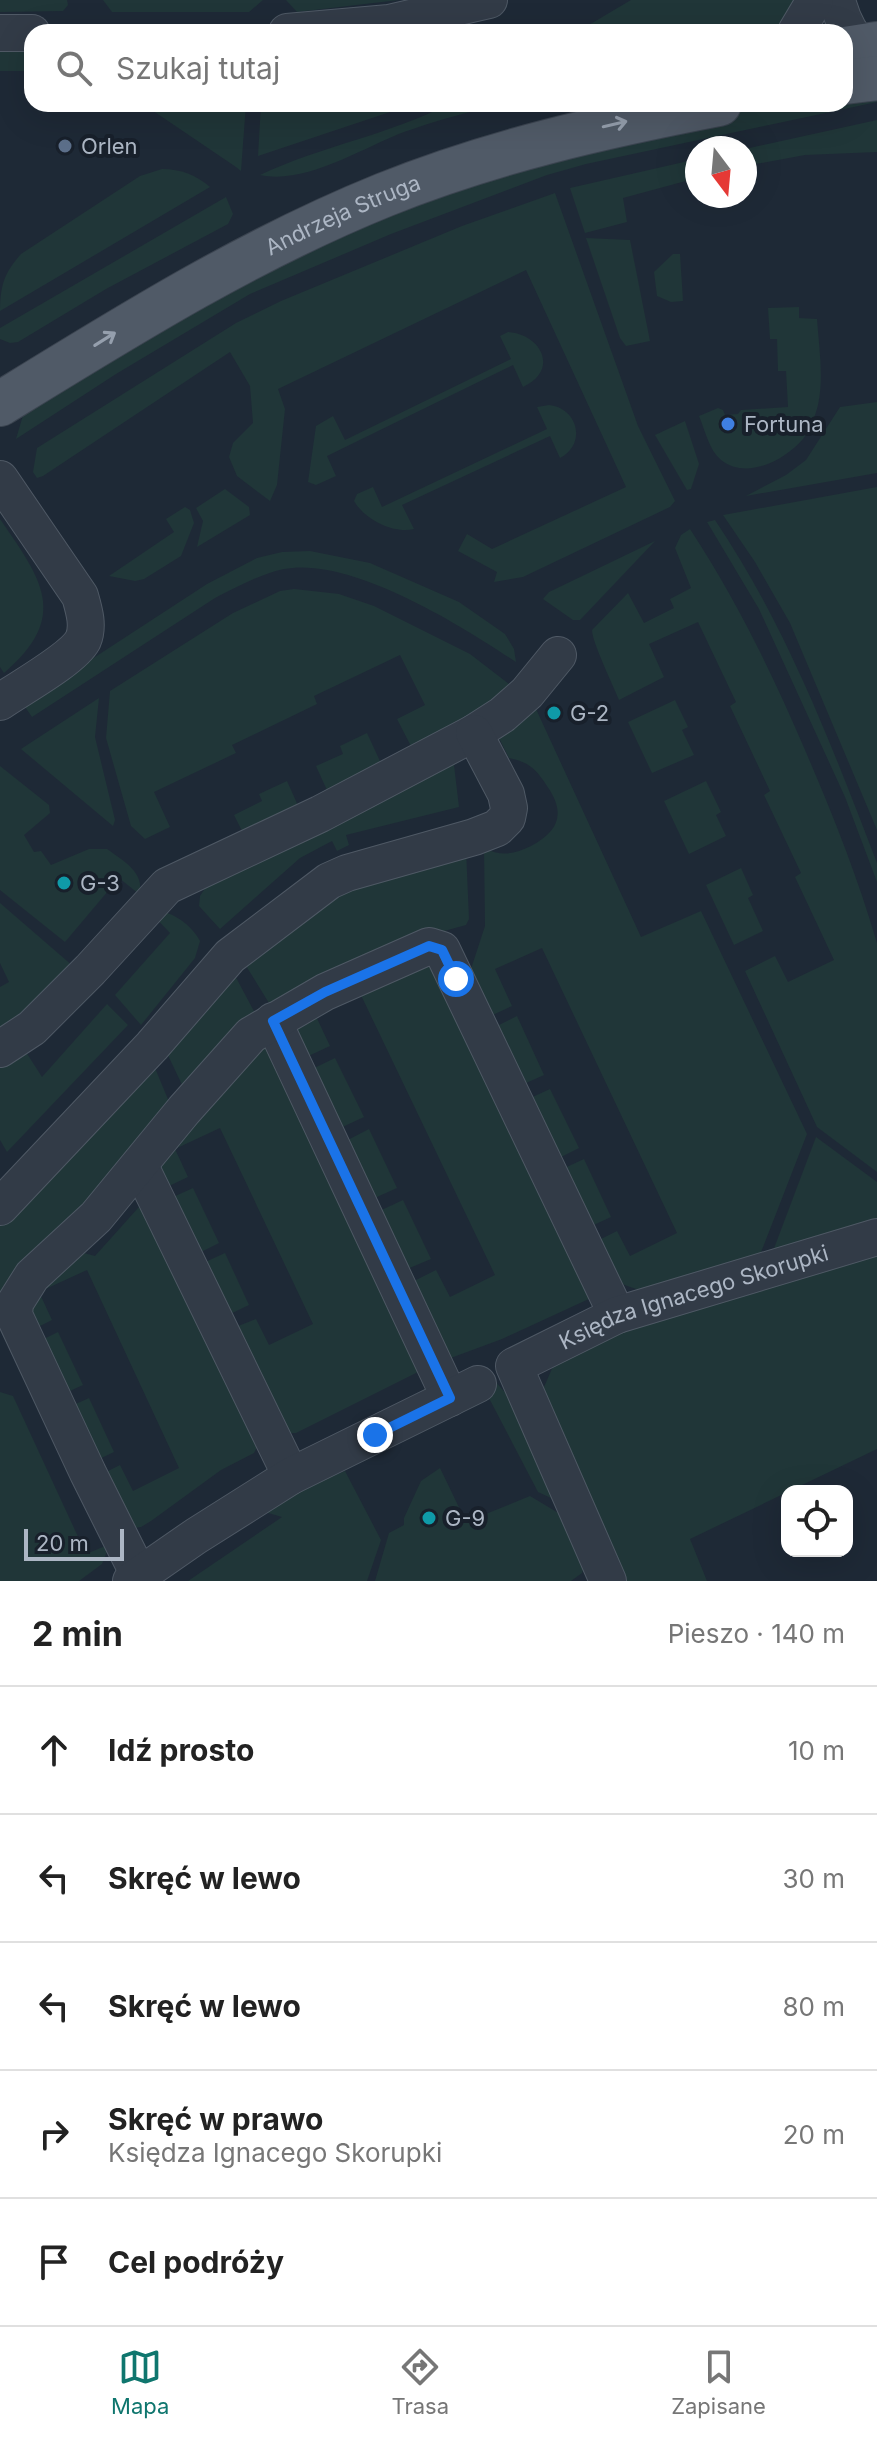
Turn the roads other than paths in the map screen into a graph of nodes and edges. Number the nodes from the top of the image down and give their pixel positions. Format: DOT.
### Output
graph roads {
  1 [pos="489,0"];
  2 [pos="815,0"];
  3 [pos="837,0"];
  4 [pos="378,24"];
  5 [pos="801,24"];
  6 [pos="846,24"];
  7 [pos="0,33"];
  8 [pos="24,33"];
  9 [pos="853,38"];
  10 [pos="863,55"];
  11 [pos="556,112"];
  12 [pos="680,112"];
  13 [pos="0,368"];
  14 [pos="0,404"];
  15 [pos="0,479"];
  16 [pos="558,655"];
  17 [pos="0,702"];
  18 [pos="474,733"];
  19 [pos="273,1021"];
  20 [pos="0,1049"];
  21 [pos="140,1166"];
  22 [pos="0,1207"];
  23 [pos="877,1237"];
  24 [pos="617,1315"];
  25 [pos="291,1476"];
  26 [pos="135,1578"];
  27 [pos="602,1579"];
  1 -- 4 [label="street"];
  2 -- 5 [label="street"];
  3 -- 6 [label="street"];
  7 -- 8 [label="street"];
  9 -- 10 [label="street"];
  11 -- 13 [label="main road, Andrzeja Struga"];
  14 -- 12 [label="main road, Andrzeja Struga, one-way"];
  15 -- 17 [label="street"];
  16 -- 18 [label="street"];
  18 -- 20 [label="street"];
  18 -- 22 [label="street"];
  19 -- 21 [label="street"];
  19 -- 24 [label="street"];
  19 -- 25 [label="street"];
  21 -- 25 [label="street"];
  21 -- 26 [label="street"];
  23 -- 24 [label="street, Księdza Ignacego Skorupki"];
  24 -- 27 [label="street, Księdza Ignacego Skorupki"];
  25 -- 26 [label="street"];
}
